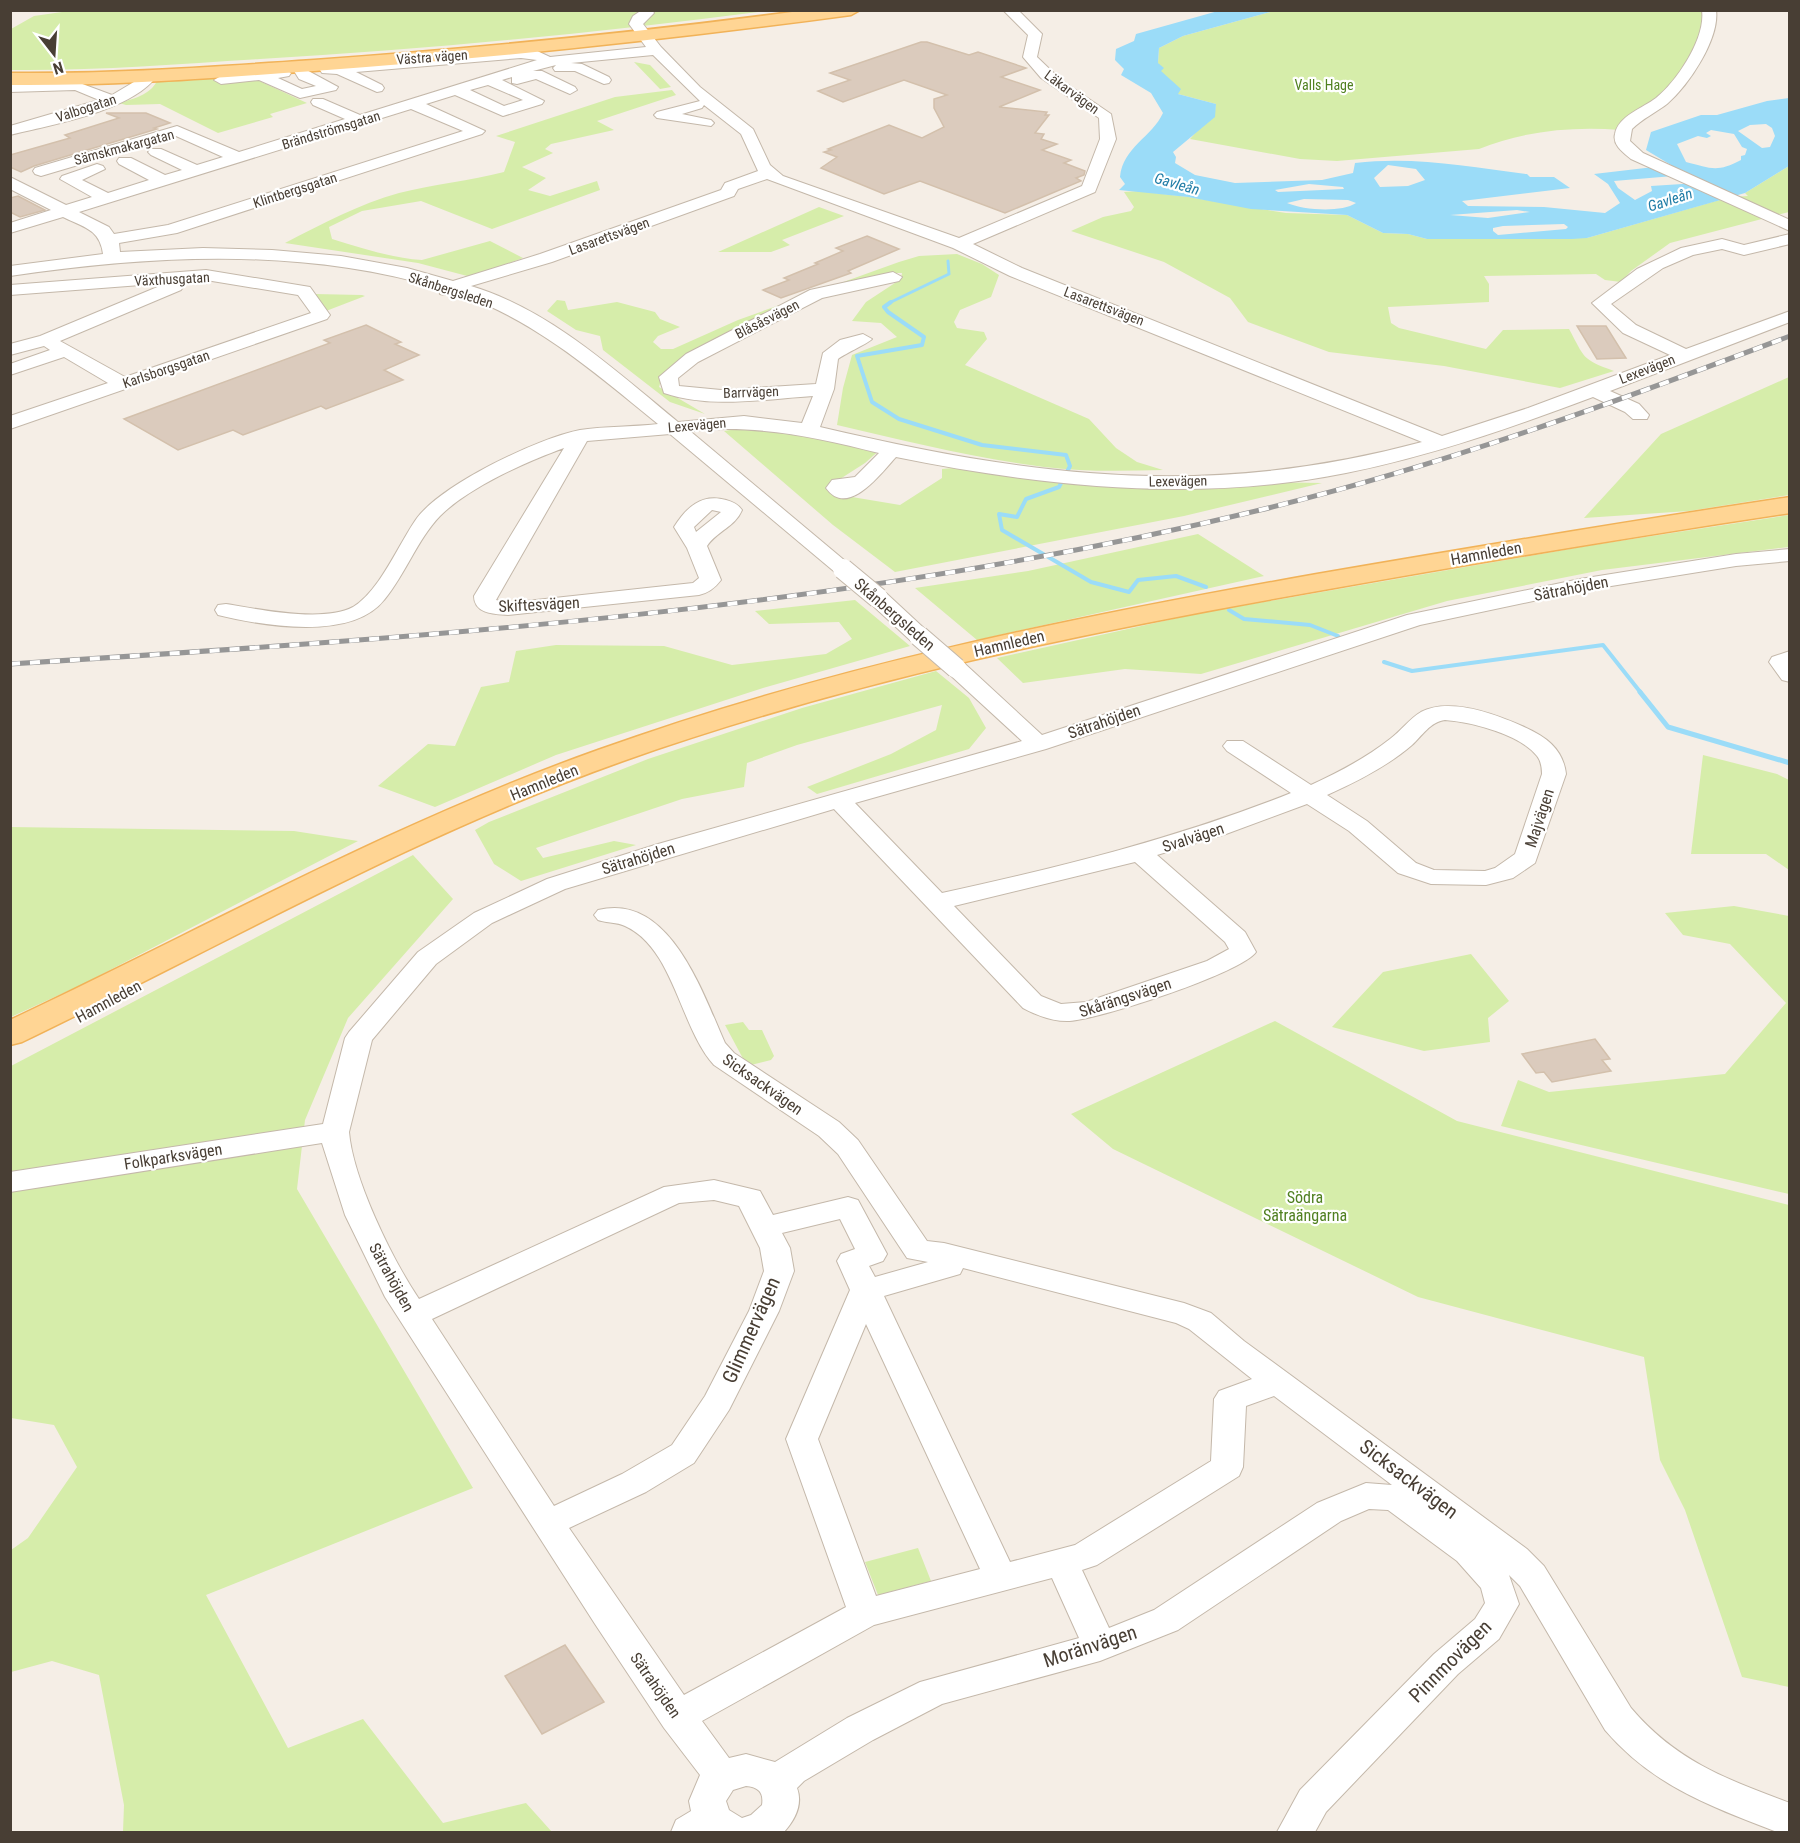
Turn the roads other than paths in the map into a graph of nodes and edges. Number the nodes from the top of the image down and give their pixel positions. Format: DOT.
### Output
graph roads {
  1 [pos="816,10"];
  2 [pos="851,10"];
  3 [pos="1010,10"];
  4 [pos="1709,10"];
  5 [pos="647,13"];
  6 [pos="647,39"];
  7 [pos="560,62"];
  8 [pos="417,64"];
  9 [pos="376,66"];
  10 [pos="339,69"];
  11 [pos="301,71"];
  12 [pos="10,72"];
  13 [pos="149,73"];
  14 [pos="537,74"];
  15 [pos="259,75"];
  16 [pos="10,80"];
  17 [pos="221,80"];
  18 [pos="604,80"];
  19 [pos="496,82"];
  20 [pos="10,88"];
  21 [pos="377,88"];
  22 [pos="457,90"];
  23 [pos="570,90"];
  24 [pos="113,100"];
  25 [pos="318,102"];
  26 [pos="413,104"];
  27 [pos="697,105"];
  28 [pos="361,121"];
  29 [pos="706,123"];
  30 [pos="10,131"];
  31 [pos="197,139"];
  32 [pos="156,152"];
  33 [pos="239,158"];
  34 [pos="124,161"];
  35 [pos="41,171"];
  36 [pos="197,171"];
  37 [pos="768,173"];
  38 [pos="164,181"];
  39 [pos="10,182"];
  40 [pos="108,199"];
  41 [pos="68,211"];
  42 [pos="1785,220"];
  43 [pos="93,226"];
  44 [pos="10,228"];
  45 [pos="1790,239"];
  46 [pos="959,244"];
  47 [pos="105,255"];
  48 [pos="10,271"];
  49 [pos="206,275"];
  50 [pos="893,277"];
  51 [pos="129,281"];
  52 [pos="103,283"];
  53 [pos="449,289"];
  54 [pos="10,290"];
  55 [pos="150,294"];
  56 [pos="321,315"];
  57 [pos="1790,316"];
  58 [pos="863,339"];
  59 [pos="46,340"];
  60 [pos="10,350"];
  61 [pos="65,351"];
  62 [pos="1685,355"];
  63 [pos="10,370"];
  64 [pos="124,384"];
  65 [pos="825,389"];
  66 [pos="1593,390"];
  67 [pos="677,393"];
  68 [pos="1640,415"];
  69 [pos="10,423"];
  70 [pos="666,428"];
  71 [pos="809,430"];
  72 [pos="580,436"];
  73 [pos="1439,442"];
  74 [pos="892,450"];
  75 [pos="858,483"];
  76 [pos="1790,505"];
  77 [pos="697,546"];
  78 [pos="1790,555"];
  79 [pos="226,610"];
  80 [pos="1428,719"];
  81 [pos="1038,744"];
  82 [pos="1235,746"];
  83 [pos="1309,794"];
  84 [pos="839,800"];
  85 [pos="1141,854"];
  86 [pos="937,902"];
  87 [pos="265,910"];
  88 [pos="607,915"];
  89 [pos="10,1034"];
  90 [pos="10,1050"];
  91 [pos="335,1132"];
  92 [pos="10,1182"];
  93 [pos="883,1199"];
  94 [pos="848,1207"];
  95 [pos="766,1227"];
  96 [pos="944,1253"];
  97 [pos="865,1291"];
  98 [pos="412,1315"];
  99 [pos="1280,1382"];
  100 [pos="1395,1498"];
  101 [pos="549,1523"];
  102 [pos="1062,1563"];
  103 [pos="1001,1578"];
  104 [pos="865,1613"];
  105 [pos="1100,1647"];
  106 [pos="677,1717"];
  107 [pos="722,1777"];
  108 [pos="777,1785"];
  109 [pos="1790,1820"];
  110 [pos="736,1829"];
  111 [pos="1295,1833"];
  1 -- 6 [label="main road, Västra vägen"];
  2 -- 6 [label="main road, Västra vägen"];
  3 -- 46 [label="street, Läkarvägen"];
  4 -- 42 [label="street"];
  5 -- 6 [label="street"];
  6 -- 7 [label="street, Brändströmsgatan"];
  6 -- 13 [label="main road, Västra vägen"];
  6 -- 37 [label="street"];
  7 -- 8 [label="street, Västra vägen"];
  7 -- 14 [label="street"];
  7 -- 18 [label="street, Västra vägen"];
  7 -- 19 [label="street, Brändströmsgatan"];
  8 -- 9 [label="street, Västra vägen"];
  8 -- 22 [label="street"];
  9 -- 10 [label="street, Västra vägen"];
  9 -- 22 [label="street"];
  10 -- 11 [label="street, Västra vägen"];
  10 -- 21 [label="street"];
  11 -- 15 [label="street, Västra vägen"];
  11 -- 15 [label="street"];
  12 -- 13 [label="main road, Västra vägen"];
  13 -- 16 [label="main road, Västra vägen"];
  13 -- 24 [label="street, Valbogatan"];
  14 -- 19 [label="street"];
  14 -- 23 [label="street"];
  15 -- 17 [label="street, Västra vägen"];
  19 -- 22 [label="street, Brändströmsgatan"];
  19 -- 22 [label="street"];
  20 -- 24 [label="street"];
  22 -- 26 [label="street, Brändströmsgatan"];
  24 -- 30 [label="street, Valbogatan"];
  25 -- 28 [label="street"];
  26 -- 28 [label="street, Brändströmsgatan"];
  26 -- 47 [label="street, Klintbergsgatan"];
  27 -- 29 [label="street"];
  28 -- 33 [label="street, Brändströmsgatan"];
  31 -- 32 [label="street"];
  31 -- 33 [label="street, Sämskmakargatan"];
  31 -- 35 [label="street, Sämskmakargatan"];
  32 -- 34 [label="street"];
  32 -- 36 [label="street"];
  33 -- 36 [label="street, Brändströmsgatan"];
  34 -- 38 [label="street"];
  34 -- 40 [label="street"];
  36 -- 38 [label="street, Brändströmsgatan"];
  37 -- 46 [label="street, Lasarettsvägen"];
  37 -- 53 [label="street, Lasarettsvägen"];
  38 -- 40 [label="street, Brändströmsgatan"];
  39 -- 41 [label="street"];
  40 -- 41 [label="street, Brändströmsgatan"];
  41 -- 43 [label="street"];
  41 -- 44 [label="street, Brändströmsgatan"];
  43 -- 47 [label="street"];
  43 -- 47 [label="street"];
  45 -- 62 [label="street, Lexevägen"];
  46 -- 73 [label="street, Lasarettsvägen"];
  47 -- 48 [label="street"];
  47 -- 52 [label="street"];
  47 -- 53 [label="street, Skånbergsleden"];
  49 -- 51 [label="street, Växthusgatan"];
  49 -- 55 [label="street"];
  49 -- 56 [label="street, Växthusgatan"];
  50 -- 67 [label="street, Blåsåsvägen"];
  51 -- 52 [label="street, Växthusgatan"];
  51 -- 55 [label="street"];
  52 -- 54 [label="street, Växthusgatan"];
  53 -- 70 [label="street, Skånbergsleden"];
  55 -- 59 [label="street"];
  56 -- 64 [label="street, Karlsborgsgatan"];
  57 -- 62 [label="street, Lexevägen"];
  58 -- 65 [label="street"];
  59 -- 60 [label="street"];
  59 -- 61 [label="street"];
  61 -- 63 [label="street"];
  61 -- 64 [label="street"];
  62 -- 66 [label="street, Lexevägen"];
  64 -- 69 [label="street, Karlsborgsgatan"];
  65 -- 67 [label="street, Barrvägen"];
  65 -- 71 [label="street"];
  66 -- 68 [label="street"];
  66 -- 73 [label="street, Lexevägen"];
  70 -- 71 [label="street, Lexevägen"];
  70 -- 72 [label="street"];
  70 -- 81 [label="street, Skånbergsleden, bridge"];
  71 -- 74 [label="street, Lexevägen"];
  72 -- 77 [label="street, Skiftesvägen"];
  72 -- 79 [label="street"];
  73 -- 74 [label="street, Lexevägen"];
  74 -- 75 [label="street"];
  76 -- 87 [label="main road, Hamnleden"];
  78 -- 81 [label="street, Sätrahöjden"];
  80 -- 83 [label="street, Svalvägen"];
  80 -- 83 [label="street, Majvägen"];
  81 -- 84 [label="street, Sätrahöjden"];
  82 -- 83 [label="street, Majvägen"];
  83 -- 85 [label="street, Svalvägen"];
  84 -- 86 [label="street, Skårängsvägen"];
  84 -- 91 [label="street, Sätrahöjden"];
  85 -- 86 [label="street, Svalvägen"];
  85 -- 86 [label="street, Skårängsvägen"];
  87 -- 89 [label="main road, Hamnleden"];
  87 -- 90 [label="main road, Hamnleden"];
  88 -- 93 [label="street, Sicksackvägen"];
  91 -- 92 [label="street, Folkparksvägen"];
  91 -- 98 [label="street, Sätrahöjden"];
  93 -- 94 [label="street"];
  93 -- 96 [label="street, Sicksackvägen"];
  94 -- 95 [label="street"];
  94 -- 97 [label="street"];
  95 -- 98 [label="street, Glimmervägen"];
  95 -- 101 [label="street, Glimmervägen"];
  96 -- 97 [label="street"];
  96 -- 99 [label="street, Sicksackvägen"];
  97 -- 103 [label="street"];
  97 -- 104 [label="street"];
  98 -- 101 [label="street, Sätrahöjden"];
  99 -- 102 [label="street"];
  99 -- 109 [label="street, Sicksackvägen"];
  100 -- 105 [label="street, Moränvägen"];
  100 -- 111 [label="street, Pinnmovägen"];
  101 -- 106 [label="street, Sätrahöjden"];
  102 -- 103 [label="street"];
  102 -- 105 [label="street"];
  103 -- 104 [label="street"];
  104 -- 106 [label="street"];
  105 -- 108 [label="street, Moränvägen"];
  106 -- 107 [label="street, Sätrahöjden"];
  107 -- 108 [label="street"];
  107 -- 110 [label="street"];
  108 -- 110 [label="street"];
}
